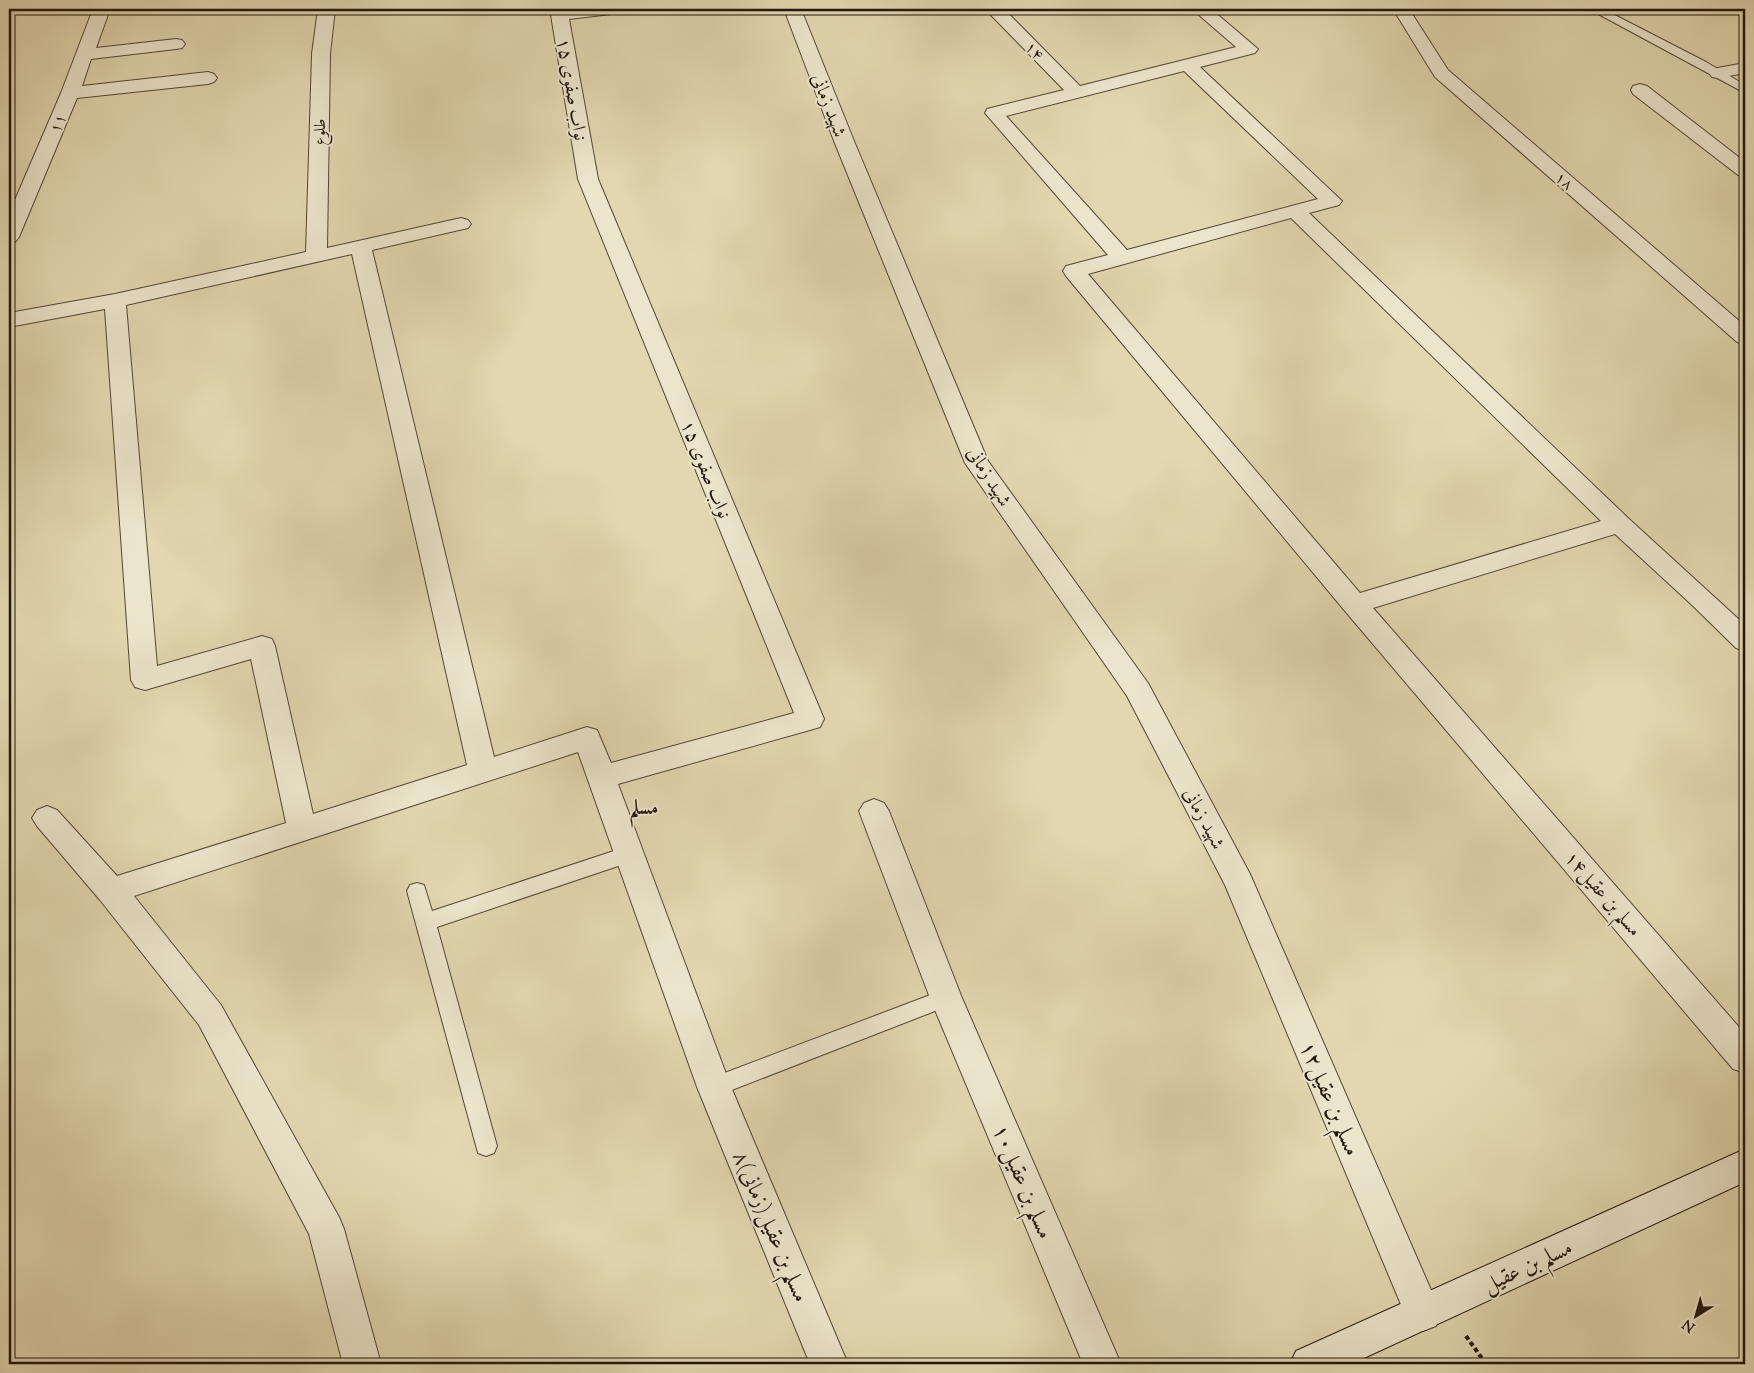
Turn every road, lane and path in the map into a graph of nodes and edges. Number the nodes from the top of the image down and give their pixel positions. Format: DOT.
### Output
graph roads {
  1 [pos="101,9"];
  2 [pos="326,9"];
  3 [pos="611,9"];
  4 [pos="792,9"];
  5 [pos="994,9"];
  6 [pos="1201,9"];
  7 [pos="1401,9"];
  8 [pos="1595,9"];
  9 [pos="560,12"];
  10 [pos="176,44"];
  11 [pos="84,55"];
  12 [pos="1188,65"];
  13 [pos="1745,68"];
  14 [pos="1718,73"];
  15 [pos="208,78"];
  16 [pos="1640,90"];
  17 [pos="1745,90"];
  18 [pos="1076,92"];
  19 [pos="70,93"];
  20 [pos="1745,172"];
  21 [pos="1295,211"];
  22 [pos="461,224"];
  23 [pos="9,237"];
  24 [pos="361,246"];
  25 [pos="316,256"];
  26 [pos="1122,258"];
  27 [pos="115,302"];
  28 [pos="9,320"];
  29 [pos="1745,337"];
  30 [pos="1620,524"];
  31 [pos="1354,604"];
  32 [pos="1745,641"];
  33 [pos="483,771"];
  34 [pos="602,778"];
  35 [pos="874,811"];
  36 [pos="47,818"];
  37 [pos="302,829"];
  38 [pos="629,854"];
  39 [pos="1240,883"];
  40 [pos="111,891"];
  41 [pos="417,891"];
  42 [pos="425,922"];
  43 [pos="946,998"];
  44 [pos="1745,1058"];
  45 [pos="714,1087"];
  46 [pos="486,1146"];
  47 [pos="1745,1165"];
  48 [pos="1423,1313"];
  49 [pos="362,1364"];
  50 [pos="829,1364"];
  51 [pos="1102,1364"];
  52 [pos="1309,1364"];
  1 -- 11 [label="street, ۱۱"];
  2 -- 25 [label="street, طلوع"];
  3 -- 9 [label="street"];
  4 -- 39 [label="street, شهید زمانی"];
  5 -- 18 [label="street, ۱۴"];
  6 -- 12 [label="street"];
  7 -- 29 [label="street, ۱۸"];
  8 -- 14 [label="lane"];
  9 -- 34 [label="street, نواب صفوی ۱۵"];
  10 -- 11 [label="street"];
  11 -- 19 [label="street, ۱۱"];
  12 -- 18 [label="street"];
  12 -- 21 [label="street"];
  13 -- 14 [label="street"];
  14 -- 17 [label="lane"];
  15 -- 19 [label="street"];
  16 -- 20 [label="street"];
  18 -- 26 [label="street"];
  19 -- 23 [label="street, ۱۱"];
  21 -- 26 [label="street"];
  21 -- 30 [label="street"];
  22 -- 24 [label="street"];
  24 -- 25 [label="street"];
  24 -- 33 [label="street"];
  25 -- 27 [label="street"];
  26 -- 31 [label="street, مسلم بن عقیل۱۴"];
  27 -- 28 [label="street"];
  27 -- 37 [label="street"];
  30 -- 31 [label="street"];
  30 -- 32 [label="street"];
  31 -- 44 [label="street, مسلم بن عقیل۱۴"];
  33 -- 34 [label="street, ۸مسلم بن عقیل(زمانی)"];
  33 -- 37 [label="street"];
  34 -- 38 [label="street, ۸مسلم بن عقیل(زمانی)"];
  35 -- 43 [label="street, مسلم بن عقیل۱۰"];
  36 -- 40 [label="street"];
  37 -- 40 [label="street"];
  38 -- 42 [label="lane"];
  38 -- 45 [label="street, ۸مسلم بن عقیل(زمانی)"];
  39 -- 48 [label="street, مسلم بن عقیل۱۲"];
  40 -- 49 [label="street"];
  41 -- 42 [label="lane"];
  42 -- 46 [label="lane"];
  43 -- 45 [label="lane"];
  43 -- 51 [label="street, مسلم بن عقیل۱۰"];
  45 -- 50 [label="street, ۸مسلم بن عقیل(زمانی)"];
  47 -- 48 [label="street, مسلم بن عقیل"];
  48 -- 52 [label="street, مسلم بن عقیل"];
}
